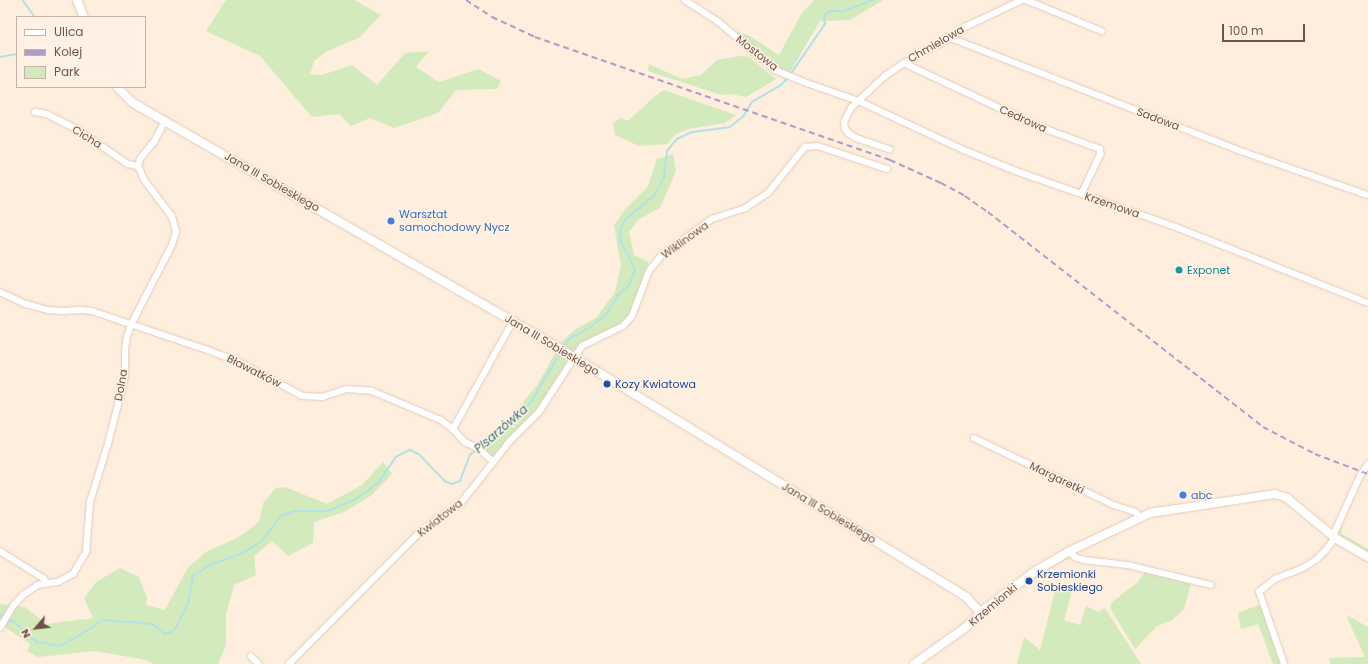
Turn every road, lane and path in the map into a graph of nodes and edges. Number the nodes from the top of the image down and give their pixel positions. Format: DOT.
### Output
graph roads {
  1 [pos="77,0"];
  2 [pos="685,0"];
  3 [pos="1022,0"];
  4 [pos="1026,0"];
  5 [pos="84,16"];
  6 [pos="1102,31"];
  7 [pos="951,38"];
  8 [pos="904,62"];
  9 [pos="118,88"];
  10 [pos="859,101"];
  11 [pos="35,112"];
  12 [pos="165,121"];
  13 [pos="890,150"];
  14 [pos="138,166"];
  15 [pos="887,169"];
  16 [pos="1082,194"];
  17 [pos="1368,195"];
  18 [pos="0,292"];
  19 [pos="1368,303"];
  20 [pos="513,321"];
  21 [pos="131,325"];
  22 [pos="573,357"];
  23 [pos="453,429"];
  24 [pos="974,438"];
  25 [pos="494,462"];
  26 [pos="1368,464"];
  27 [pos="1140,517"];
  28 [pos="1334,537"];
  29 [pos="0,551"];
  30 [pos="1070,551"];
  31 [pos="1368,557"];
  32 [pos="48,583"];
  33 [pos="1212,585"];
  34 [pos="981,613"];
  35 [pos="0,628"];
  36 [pos="251,656"];
  37 [pos="259,664"];
  38 [pos="289,664"];
  39 [pos="914,664"];
  40 [pos="1284,664"];
  1 -- 5 [label="street"];
  2 -- 10 [label="street, Mostowa"];
  3 -- 7 [label="street, Chmielowa"];
  4 -- 6 [label="street"];
  7 -- 8 [label="street, Chmielowa"];
  7 -- 17 [label="street, Sadowa"];
  8 -- 10 [label="street, Chmielowa"];
  8 -- 16 [label="street, Cedrowa"];
  9 -- 12 [label="street, Jana III Sobieskiego"];
  10 -- 13 [label="street"];
  10 -- 16 [label="street, Krzemowa"];
  11 -- 14 [label="street, Cicha"];
  12 -- 14 [label="street"];
  12 -- 20 [label="street, Jana III Sobieskiego"];
  14 -- 21 [label="street, Dolna"];
  15 -- 22 [label="street, Wiklinowa"];
  16 -- 19 [label="street, Krzemowa"];
  18 -- 21 [label="street, Bławatków"];
  20 -- 22 [label="street, Jana III Sobieskiego"];
  20 -- 23 [label="street"];
  21 -- 23 [label="street, Bławatków"];
  21 -- 32 [label="street, Dolna"];
  22 -- 25 [label="street, Kwiatowa"];
  22 -- 34 [label="street, Jana III Sobieskiego"];
  23 -- 25 [label="street, Bławatków"];
  24 -- 27 [label="street, Margaretki"];
  25 -- 38 [label="street, Kwiatowa"];
  26 -- 28 [label="street"];
  27 -- 28 [label="street, Krzemionki"];
  27 -- 30 [label="street, Krzemionki"];
  28 -- 31 [label="street, Krzemionki"];
  28 -- 40 [label="street"];
  29 -- 32 [label="street"];
  30 -- 33 [label="street"];
  30 -- 34 [label="street, Krzemionki"];
  32 -- 35 [label="street, Dolna"];
  34 -- 39 [label="street, Krzemionki"];
  36 -- 37 [label="street"];
}
